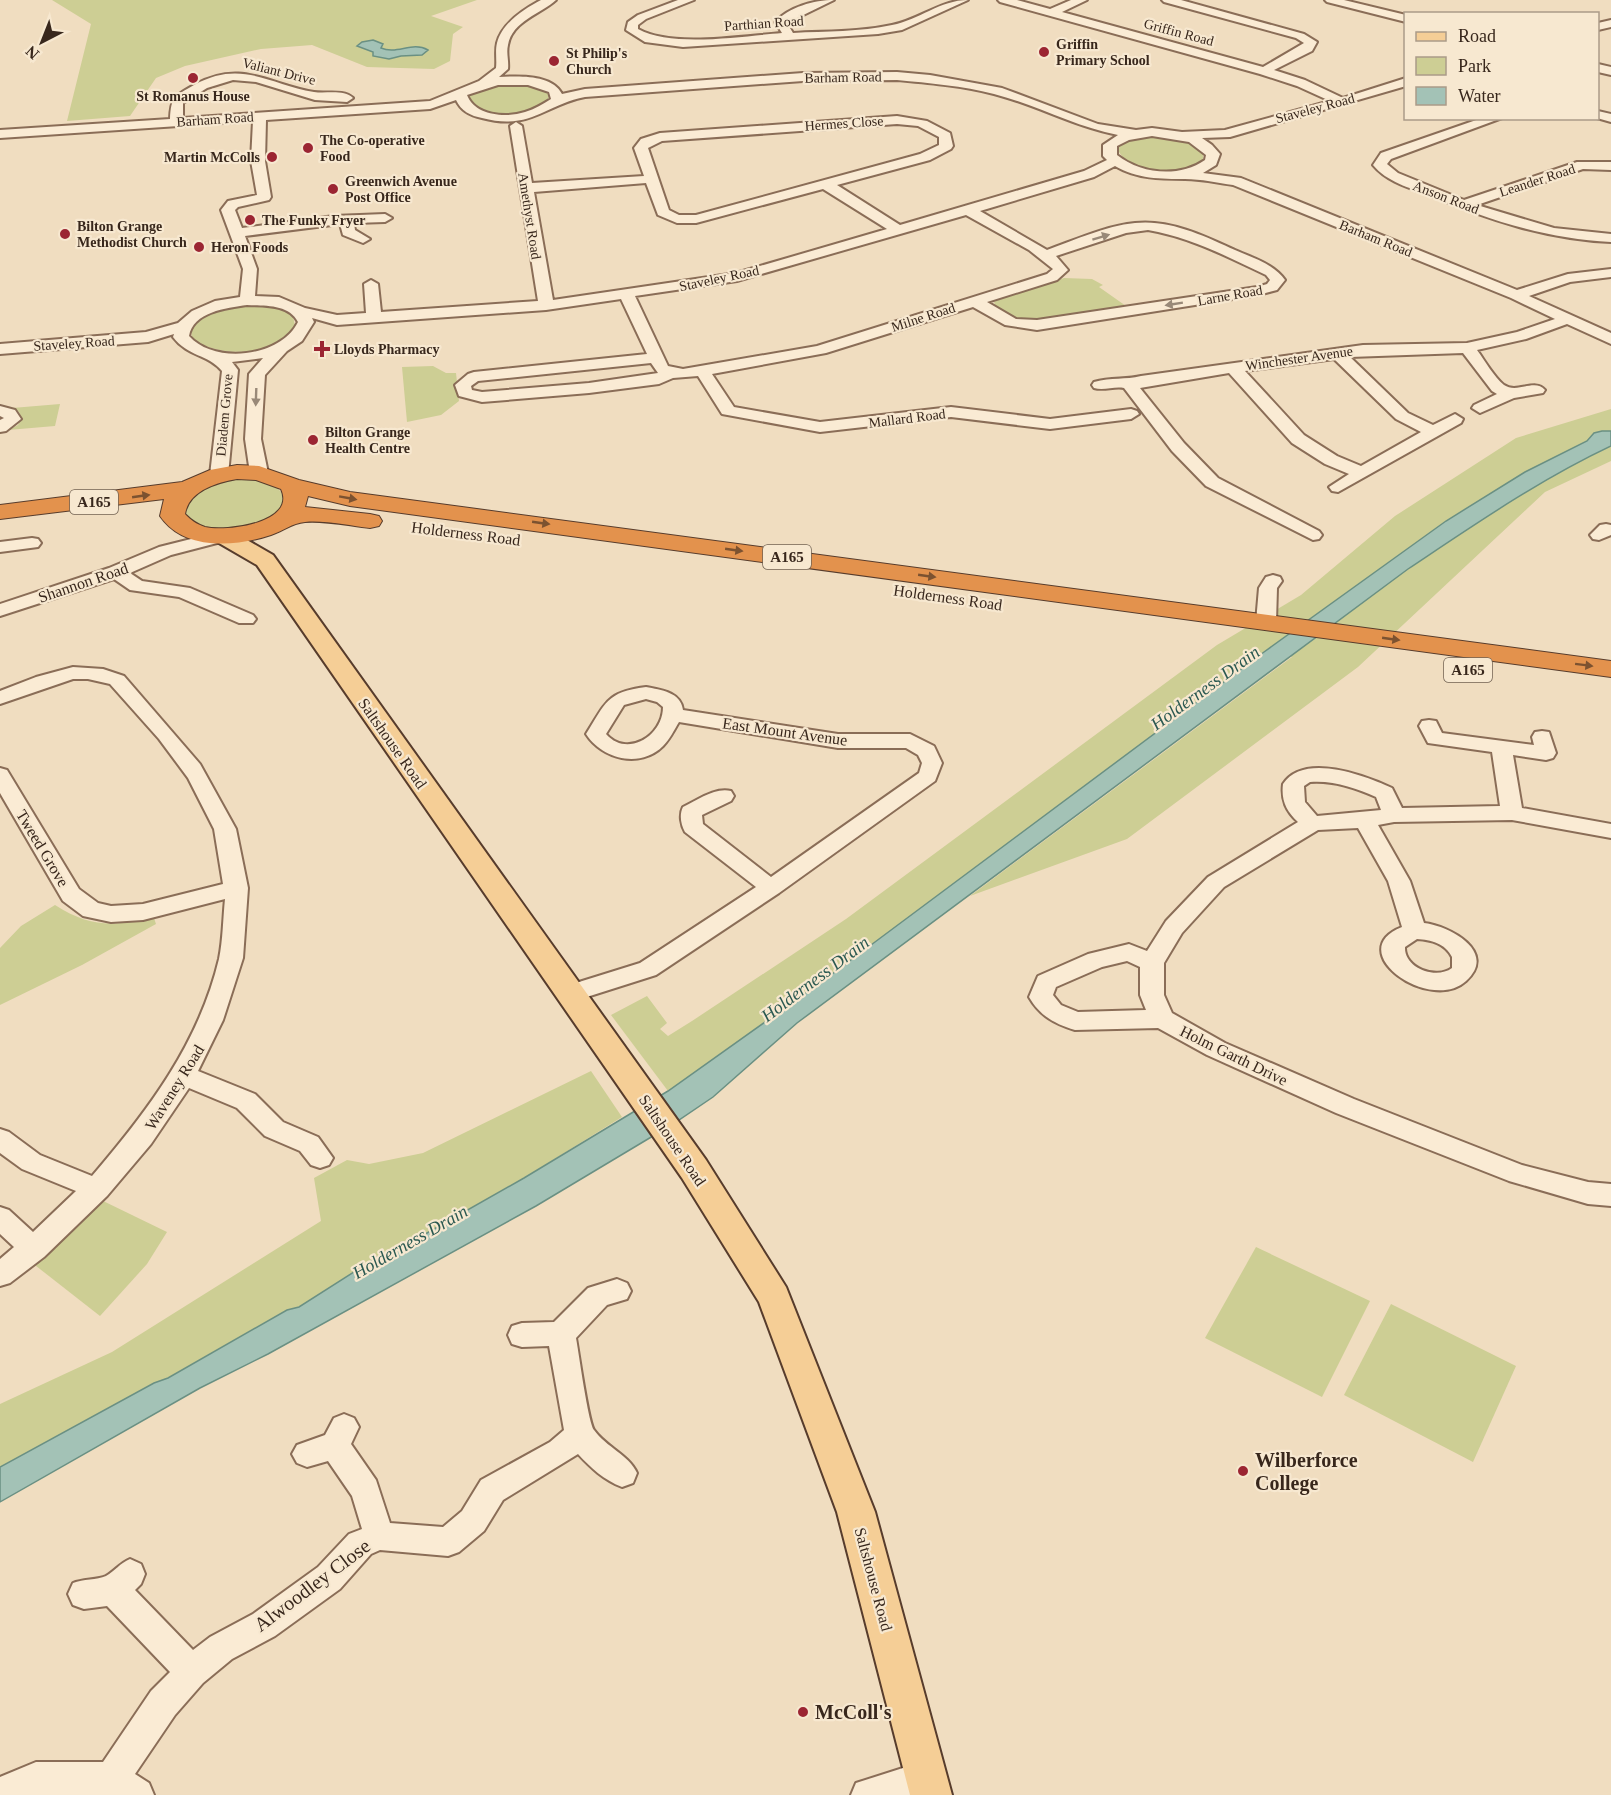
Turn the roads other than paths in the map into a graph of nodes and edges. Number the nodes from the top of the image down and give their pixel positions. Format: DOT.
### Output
graph roads {
  1 [pos="550,0"];
  2 [pos="688,0"];
  3 [pos="828,0"];
  4 [pos="962,0"];
  5 [pos="1004,0"];
  6 [pos="1081,0"];
  7 [pos="1168,0"];
  8 [pos="1331,0"];
  9 [pos="1052,13"];
  10 [pos="1404,18"];
  11 [pos="790,37"];
  12 [pos="502,69"];
  13 [pos="1264,71"];
  14 [pos="520,81"];
  15 [pos="484,83"];
  16 [pos="1404,83"];
  17 [pos="1381,89"];
  18 [pos="555,94"];
  19 [pos="461,96"];
  20 [pos="1397,97"];
  21 [pos="1342,102"];
  22 [pos="430,105"];
  23 [pos="354,110"];
  24 [pos="469,111"];
  25 [pos="260,116"];
  26 [pos="528,116"];
  27 [pos="494,117"];
  28 [pos="1450,120"];
  29 [pos="1491,120"];
  30 [pos="176,122"];
  31 [pos="516,126"];
  32 [pos="1095,127"];
  33 [pos="1469,129"];
  34 [pos="45,132"];
  35 [pos="3,134"];
  36 [pos="1135,134"];
  37 [pos="1225,134"];
  38 [pos="1180,135"];
  39 [pos="1115,141"];
  40 [pos="1207,146"];
  41 [pos="0,148"];
  42 [pos="1115,161"];
  43 [pos="1211,162"];
  44 [pos="1611,166"];
  45 [pos="1135,170"];
  46 [pos="1089,174"];
  47 [pos="1186,175"];
  48 [pos="652,179"];
  49 [pos="1236,181"];
  50 [pos="827,185"];
  51 [pos="526,188"];
  52 [pos="1465,204"];
  53 [pos="967,210"];
  54 [pos="385,218"];
  55 [pos="346,220"];
  56 [pos="896,229"];
  57 [pos="238,233"];
  58 [pos="1611,238"];
  59 [pos="363,239"];
  60 [pos="1045,255"];
  61 [pos="1611,273"];
  62 [pos="371,284"];
  63 [pos="626,294"];
  64 [pos="1516,295"];
  65 [pos="248,300"];
  66 [pos="974,301"];
  67 [pos="546,305"];
  68 [pos="300,311"];
  69 [pos="374,317"];
  70 [pos="1568,318"];
  71 [pos="337,320"];
  72 [pos="183,326"];
  73 [pos="301,333"];
  74 [pos="148,338"];
  75 [pos="1611,339"];
  76 [pos="186,346"];
  77 [pos="281,348"];
  78 [pos="1467,348"];
  79 [pos="0,349"];
  80 [pos="1337,353"];
  81 [pos="219,357"];
  82 [pos="657,358"];
  83 [pos="1232,367"];
  84 [pos="703,372"];
  85 [pos="671,373"];
  86 [pos="1100,384"];
  87 [pos="1133,385"];
  88 [pos="1537,390"];
  89 [pos="1510,394"];
  90 [pos="1480,408"];
  91 [pos="0,411"];
  92 [pos="1131,414"];
  93 [pos="1455,419"];
  94 [pos="0,427"];
  95 [pos="1432,431"];
  96 [pos="1360,472"];
  97 [pos="259,473"];
  98 [pos="219,475"];
  99 [pos="291,485"];
  100 [pos="1338,487"];
  101 [pos="187,489"];
  102 [pos="0,512"];
  103 [pos="0,522"];
  104 [pos="179,524"];
  105 [pos="275,524"];
  106 [pos="1313,535"];
  107 [pos="221,538"];
  108 [pos="32,543"];
  109 [pos="0,547"];
  110 [pos="165,551"];
  111 [pos="265,560"];
  112 [pos="116,572"];
  113 [pos="1273,581"];
  114 [pos="0,610"];
  115 [pos="242,613"];
  116 [pos="1271,629"];
  117 [pos="1329,641"];
  118 [pos="1611,669"];
  119 [pos="1611,689"];
  120 [pos="0,698"];
  121 [pos="672,715"];
  122 [pos="1429,726"];
  123 [pos="1542,737"];
  124 [pos="1501,747"];
  125 [pos="0,775"];
  126 [pos="723,796"];
  127 [pos="1512,813"];
  128 [pos="1394,815"];
  129 [pos="1365,820"];
  130 [pos="1313,823"];
  131 [pos="1611,831"];
  132 [pos="237,888"];
  133 [pos="771,888"];
  134 [pos="1415,931"];
  135 [pos="1152,963"];
  136 [pos="572,993"];
  137 [pos="1162,1019"];
  138 [pos="184,1076"];
  139 [pos="0,1139"];
  140 [pos="320,1158"];
  141 [pos="98,1189"];
  142 [pos="1609,1200"];
  143 [pos="0,1218"];
  144 [pos="34,1249"];
  145 [pos="0,1275"];
  146 [pos="617,1291"];
  147 [pos="561,1334"];
  148 [pos="522,1335"];
  149 [pos="579,1435"];
  150 [pos="307,1454"];
  151 [pos="622,1473"];
  152 [pos="379,1536"];
  153 [pos="109,1586"];
  154 [pos="192,1672"];
  155 [pos="930,1786"];
  156 [pos="124,1787"];
  157 [pos="0,1794"];
  158 [pos="868,1795"];
  1 -- 12 [label="street"];
  2 -- 11 [label="street, Parthian Road"];
  3 -- 11 [label="street"];
  4 -- 11 [label="street, Parthian Road"];
  5 -- 9 [label="street, Griffin Road"];
  6 -- 9 [label="street"];
  7 -- 13 [label="street"];
  8 -- 10 [label="street"];
  9 -- 13 [label="street, Griffin Road"];
  12 -- 14 [label="street"];
  12 -- 15 [label="street"];
  13 -- 21 [label="street, Griffin Road"];
  14 -- 15 [label="street"];
  14 -- 18 [label="street"];
  15 -- 19 [label="street, Barham Road"];
  16 -- 17 [label="street, Staveley Road"];
  17 -- 20 [label="street"];
  17 -- 21 [label="street, Staveley Road"];
  18 -- 26 [label="street"];
  18 -- 32 [label="street, Barham Road"];
  19 -- 22 [label="street, Barham Road"];
  19 -- 24 [label="street"];
  21 -- 37 [label="street, Staveley Road"];
  22 -- 23 [label="street, Barham Road"];
  22 -- 24 [label="street, Barham Road"];
  23 -- 25 [label="street, Barham Road"];
  23 -- 30 [label="street, Valiant Drive"];
  24 -- 27 [label="street, Barham Road"];
  25 -- 30 [label="street, Barham Road"];
  25 -- 57 [label="street"];
  26 -- 27 [label="street"];
  26 -- 31 [label="street"];
  27 -- 31 [label="street"];
  28 -- 33 [label="street"];
  29 -- 33 [label="street, Anson Road"];
  30 -- 34 [label="street, Barham Road"];
  31 -- 51 [label="street, Amethyst Road"];
  32 -- 36 [label="street, Barham Road"];
  32 -- 39 [label="street, Barham Road"];
  33 -- 52 [label="street, Anson Road"];
  34 -- 35 [label="street, Barham Road"];
  34 -- 41 [label="street"];
  35 -- 41 [label="street"];
  36 -- 38 [label="street"];
  36 -- 39 [label="street"];
  37 -- 38 [label="street, Staveley Road"];
  37 -- 40 [label="street, Staveley Road"];
  38 -- 40 [label="street"];
  39 -- 42 [label="street"];
  40 -- 43 [label="street"];
  42 -- 45 [label="street"];
  42 -- 46 [label="street, Staveley Road"];
  43 -- 47 [label="street"];
  43 -- 49 [label="street, Barham Road"];
  44 -- 52 [label="street, Leander Road"];
  45 -- 46 [label="street, Staveley Road"];
  45 -- 47 [label="street, Barham Road"];
  46 -- 53 [label="street, Staveley Road"];
  47 -- 49 [label="street, Barham Road"];
  48 -- 50 [label="street, Hermes Close"];
  48 -- 50 [label="street, Hermes Close"];
  48 -- 51 [label="street"];
  49 -- 64 [label="street, Barham Road"];
  50 -- 56 [label="street"];
  51 -- 67 [label="street, Amethyst Road"];
  52 -- 58 [label="street, Anson Road"];
  53 -- 56 [label="street, Staveley Road"];
  53 -- 60 [label="street"];
  54 -- 55 [label="street"];
  55 -- 57 [label="street"];
  55 -- 59 [label="street"];
  56 -- 63 [label="street, Staveley Road"];
  57 -- 65 [label="street"];
  60 -- 66 [label="street, Milne Road"];
  60 -- 66 [label="street, Larne Road, one-way"];
  61 -- 64 [label="street"];
  62 -- 69 [label="street"];
  63 -- 67 [label="street, Staveley Road"];
  63 -- 82 [label="street"];
  64 -- 70 [label="street, Barham Road"];
  65 -- 68 [label="street, Staveley Road"];
  65 -- 72 [label="street, Staveley Road"];
  66 -- 84 [label="street, Milne Road"];
  67 -- 69 [label="street, Staveley Road"];
  68 -- 71 [label="street, Staveley Road"];
  68 -- 73 [label="street"];
  69 -- 71 [label="street, Staveley Road"];
  70 -- 75 [label="street, Barham Road"];
  70 -- 78 [label="street, Winchester Avenue"];
  71 -- 73 [label="street, Staveley Road"];
  72 -- 74 [label="street, Staveley Road"];
  72 -- 76 [label="street"];
  73 -- 77 [label="street, Staveley Road"];
  74 -- 76 [label="street, Staveley Road"];
  74 -- 79 [label="street, Staveley Road"];
  76 -- 81 [label="street, Staveley Road"];
  77 -- 81 [label="street, Staveley Road"];
  77 -- 97 [label="street, Diadem Grove, one-way"];
  78 -- 80 [label="street, Winchester Avenue"];
  78 -- 89 [label="street"];
  80 -- 83 [label="street, Winchester Avenue"];
  80 -- 95 [label="street"];
  81 -- 98 [label="street, Diadem Grove"];
  82 -- 85 [label="street"];
  82 -- 85 [label="street, Milne Road"];
  83 -- 87 [label="street, Winchester Avenue"];
  83 -- 96 [label="street"];
  84 -- 85 [label="street, Milne Road"];
  84 -- 92 [label="street, Mallard Road"];
  86 -- 87 [label="street, Winchester Avenue"];
  87 -- 106 [label="street"];
  88 -- 89 [label="street"];
  89 -- 90 [label="street"];
  91 -- 94 [label="street"];
  93 -- 95 [label="street"];
  95 -- 96 [label="street"];
  96 -- 100 [label="street"];
  97 -- 98 [label="highway, A165"];
  97 -- 99 [label="highway, A165"];
  98 -- 101 [label="highway, A165"];
  99 -- 105 [label="highway"];
  99 -- 116 [label="highway, Holderness Road / A165, one-way"];
  102 -- 101 [label="highway, A165, one-way"];
  101 -- 104 [label="highway"];
  103 -- 104 [label="highway, A165"];
  104 -- 107 [label="highway, A165"];
  104 -- 110 [label="street, Shannon Road"];
  105 -- 107 [label="highway, A165"];
  105 -- 111 [label="main road"];
  105 -- 116 [label="highway, Holderness Road / A165"];
  107 -- 110 [label="street, Shannon Road"];
  107 -- 111 [label="main road, Saltshouse Road"];
  108 -- 109 [label="street"];
  110 -- 112 [label="street, Shannon Road"];
  111 -- 136 [label="main road, Saltshouse Road"];
  112 -- 114 [label="street, Shannon Road"];
  112 -- 115 [label="street"];
  113 -- 116 [label="street"];
  116 -- 117 [label="highway, Holderness Road / A165"];
  117 -- 118 [label="highway, Holderness Road / A165, one-way"];
  117 -- 119 [label="highway, Holderness Road / A165"];
  120 -- 132 [label="street, Waveney Road"];
  121 -- 133 [label="street, East Mount Avenue"];
  122 -- 124 [label="street"];
  123 -- 124 [label="street"];
  124 -- 127 [label="street"];
  125 -- 132 [label="street, Tweed Grove"];
  126 -- 133 [label="street"];
  127 -- 128 [label="street"];
  127 -- 131 [label="street"];
  128 -- 129 [label="street"];
  128 -- 130 [label="street"];
  129 -- 130 [label="street"];
  129 -- 134 [label="street"];
  130 -- 135 [label="street"];
  132 -- 138 [label="street, Waveney Road"];
  133 -- 136 [label="street, East Mount Avenue"];
  135 -- 137 [label="street, Holm Garth Drive"];
  135 -- 137 [label="street"];
  136 -- 155 [label="main road, Saltshouse Road"];
  137 -- 142 [label="street, Holm Garth Drive"];
  138 -- 140 [label="street"];
  138 -- 141 [label="street, Waveney Road"];
  139 -- 141 [label="street"];
  141 -- 144 [label="street, Waveney Road"];
  143 -- 144 [label="street"];
  144 -- 145 [label="street, Waveney Road"];
  146 -- 147 [label="street"];
  147 -- 148 [label="street"];
  147 -- 149 [label="street"];
  149 -- 151 [label="street"];
  149 -- 152 [label="street, Alwoodley Close"];
  150 -- 152 [label="street"];
  152 -- 154 [label="street, Alwoodley Close"];
  153 -- 154 [label="street"];
  154 -- 156 [label="street, Alwoodley Close"];
  155 -- 158 [label="street"];
  156 -- 157 [label="street"];
}
